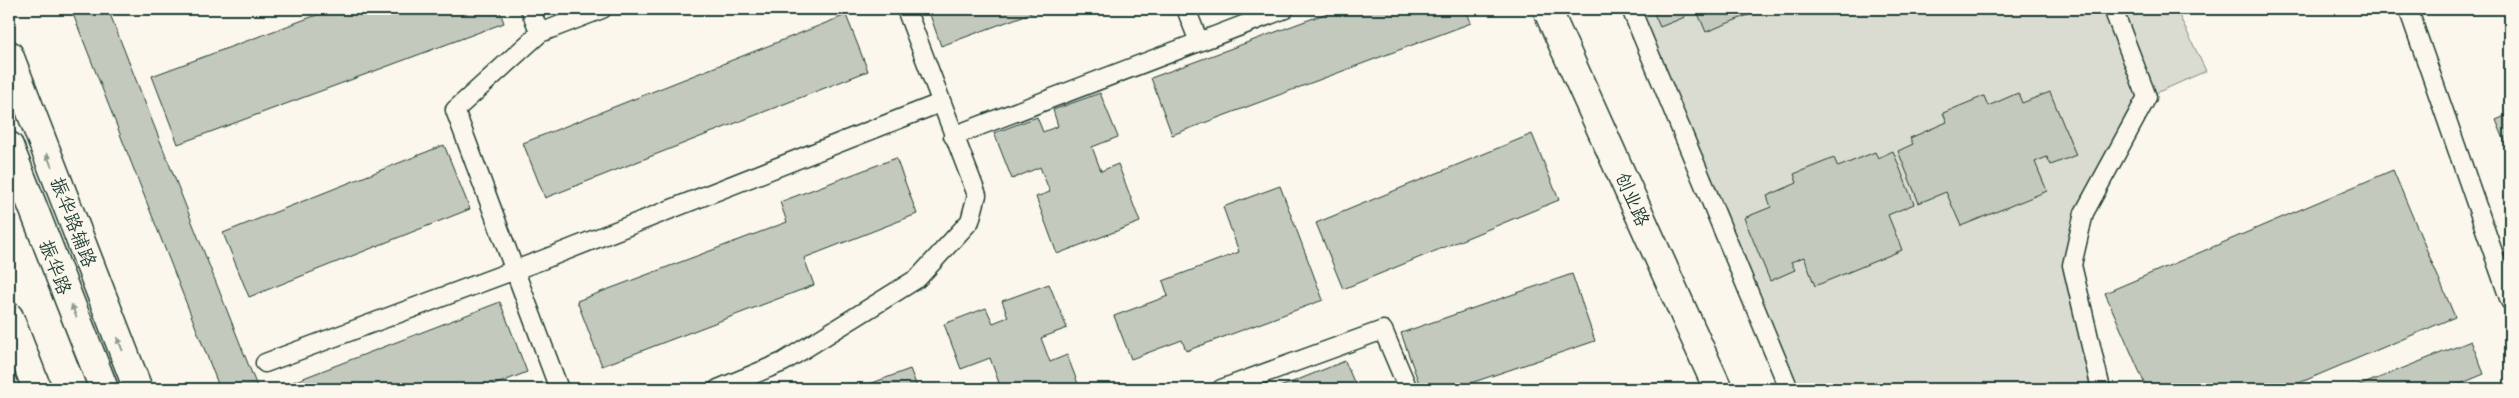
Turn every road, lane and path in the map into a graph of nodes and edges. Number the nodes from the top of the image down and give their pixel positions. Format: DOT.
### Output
graph roads {
  1 [pos="530,9"];
  2 [pos="602,9"];
  3 [pos="906,9"];
  4 [pos="1186,9"];
  5 [pos="1285,9"];
  6 [pos="1547,9"];
  7 [pos="1630,9"];
  8 [pos="2113,9"];
  9 [pos="2410,14"];
  10 [pos="540,33"];
  11 [pos="1199,42"];
  12 [pos="9,56"];
  13 [pos="940,103"];
  14 [pos="954,136"];
  15 [pos="9,146"];
  16 [pos="515,270"];
  17 [pos="2510,301"];
  18 [pos="9,317"];
  19 [pos="265,363"];
  20 [pos="37,389"];
  21 [pos="104,389"];
  22 [pos="138,389"];
  23 [pos="559,389"];
  24 [pos="718,389"];
  25 [pos="1221,389"];
  26 [pos="1408,389"];
  27 [pos="1718,389"];
  28 [pos="1789,389"];
  29 [pos="2101,389"];
  1 -- 10 [label="lane"];
  2 -- 10 [label="lane"];
  3 -- 13 [label="lane"];
  4 -- 11 [label="lane"];
  5 -- 11 [label="lane"];
  6 -- 27 [label="street, 创业路"];
  7 -- 28 [label="lane"];
  8 -- 29 [label="lane"];
  9 -- 17 [label="lane"];
  10 -- 16 [label="lane"];
  11 -- 14 [label="lane"];
  22 -- 12 [label="street, 振华路辅路, one-way"];
  13 -- 14 [label="lane"];
  13 -- 16 [label="lane"];
  14 -- 24 [label="lane"];
  21 -- 15 [label="street, 振华路, one-way"];
  16 -- 19 [label="lane"];
  16 -- 23 [label="lane"];
  18 -- 20 [label="street"];
  25 -- 26 [label="lane"];
}
